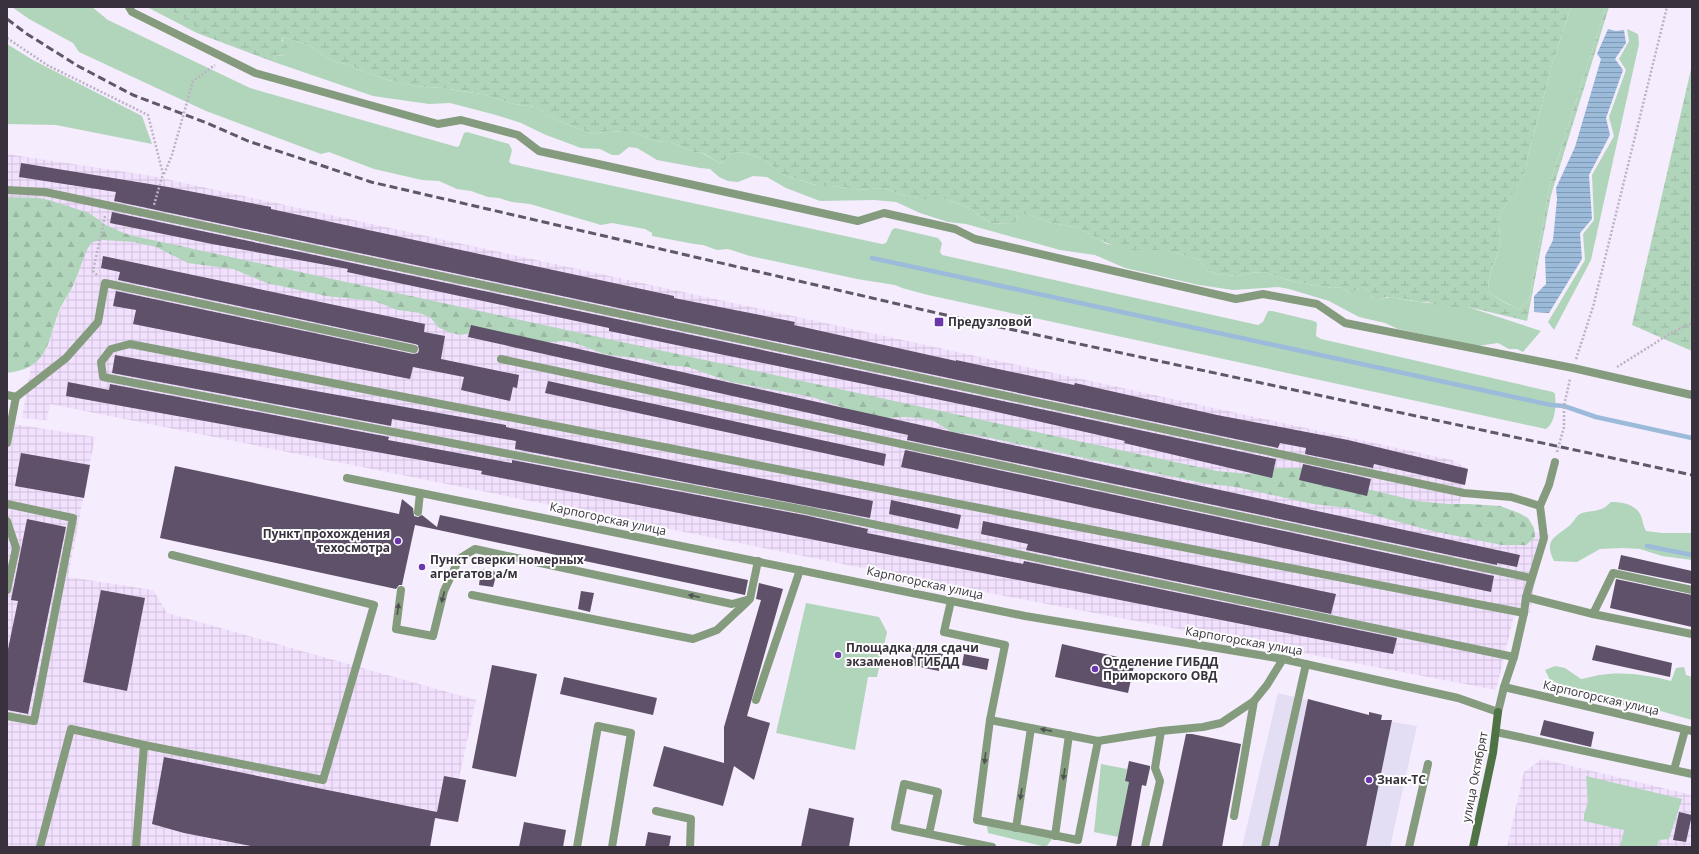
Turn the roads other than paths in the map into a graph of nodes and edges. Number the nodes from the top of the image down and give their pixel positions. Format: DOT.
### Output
graph roads {
  1 [pos="129,7"];
  2 [pos="7,190"];
  3 [pos="414,349"];
  4 [pos="501,359"];
  5 [pos="1692,394"];
  6 [pos="7,395"];
  7 [pos="16,396"];
  8 [pos="7,443"];
  9 [pos="1555,462"];
  10 [pos="347,478"];
  11 [pos="420,492"];
  12 [pos="7,504"];
  13 [pos="1540,506"];
  14 [pos="418,512"];
  15 [pos="7,521"];
  16 [pos="172,555"];
  17 [pos="758,561"];
  18 [pos="800,570"];
  19 [pos="1531,578"];
  20 [pos="7,590"];
  21 [pos="401,590"];
  22 [pos="1692,590"];
  23 [pos="472,595"];
  24 [pos="1526,597"];
  25 [pos="750,599"];
  26 [pos="951,600"];
  27 [pos="1524,613"];
  28 [pos="1593,614"];
  29 [pos="1692,634"];
  30 [pos="1514,656"];
  31 [pos="1283,659"];
  32 [pos="1306,664"];
  33 [pos="1504,687"];
  34 [pos="756,700"];
  35 [pos="1254,701"];
  36 [pos="1498,712"];
  37 [pos="7,716"];
  38 [pos="990,720"];
  39 [pos="1031,728"];
  40 [pos="1689,730"];
  41 [pos="1161,731"];
  42 [pos="1496,732"];
  43 [pos="1069,735"];
  44 [pos="1098,741"];
  45 [pos="144,745"];
  46 [pos="1428,764"];
  47 [pos="1674,770"];
  48 [pos="1692,774"];
  49 [pos="656,811"];
  50 [pos="1234,816"];
  51 [pos="1016,828"];
  52 [pos="929,834"];
  53 [pos="1055,836"];
  54 [pos="40,847"];
  55 [pos="136,847"];
  56 [pos="577,847"];
  57 [pos="612,847"];
  58 [pos="690,847"];
  59 [pos="992,847"];
  60 [pos="1145,847"];
  61 [pos="1265,847"];
  62 [pos="1409,847"];
  63 [pos="1473,847"];
  1 -- 5 [label="street"];
  2 -- 13 [label="street"];
  3 -- 7 [label="street"];
  4 -- 19 [label="street"];
  6 -- 7 [label="street"];
  7 -- 8 [label="street"];
  9 -- 13 [label="street"];
  10 -- 11 [label="street, Карпогорская улица"];
  11 -- 14 [label="street"];
  11 -- 17 [label="street, Карпогорская улица"];
  12 -- 37 [label="street"];
  13 -- 19 [label="street"];
  15 -- 20 [label="street"];
  16 -- 45 [label="street"];
  17 -- 18 [label="street, Карпогорская улица"];
  17 -- 25 [label="street"];
  18 -- 26 [label="street, Карпогорская улица"];
  18 -- 34 [label="street"];
  19 -- 24 [label="street"];
  25 -- 21 [label="street, one-way"];
  22 -- 28 [label="street"];
  23 -- 25 [label="street"];
  24 -- 27 [label="street"];
  24 -- 28 [label="street"];
  26 -- 31 [label="street, Карпогорская улица"];
  26 -- 38 [label="street"];
  27 -- 30 [label="street"];
  27 -- 30 [label="street"];
  28 -- 29 [label="street"];
  30 -- 33 [label="street"];
  31 -- 32 [label="street, Карпогорская улица"];
  31 -- 35 [label="street"];
  32 -- 36 [label="street, Карпогорская улица"];
  32 -- 61 [label="street"];
  33 -- 36 [label="street"];
  33 -- 40 [label="street, Карпогорская улица"];
  35 -- 41 [label="street"];
  35 -- 50 [label="street"];
  36 -- 42 [label="street, улица Октябрят"];
  38 -- 39 [label="street"];
  38 -- 51 [label="street, one-way"];
  43 -- 39 [label="street, one-way"];
  39 -- 51 [label="street, one-way"];
  40 -- 47 [label="street"];
  41 -- 44 [label="street"];
  41 -- 60 [label="street"];
  42 -- 47 [label="street"];
  42 -- 63 [label="street, улица Октябрят"];
  43 -- 44 [label="street"];
  43 -- 53 [label="street, one-way"];
  44 -- 53 [label="street"];
  45 -- 54 [label="street"];
  45 -- 55 [label="street"];
  46 -- 62 [label="street"];
  47 -- 48 [label="street"];
  49 -- 58 [label="street"];
  51 -- 53 [label="street"];
  52 -- 52 [label="street"];
  52 -- 59 [label="street"];
  56 -- 57 [label="street"];
}
